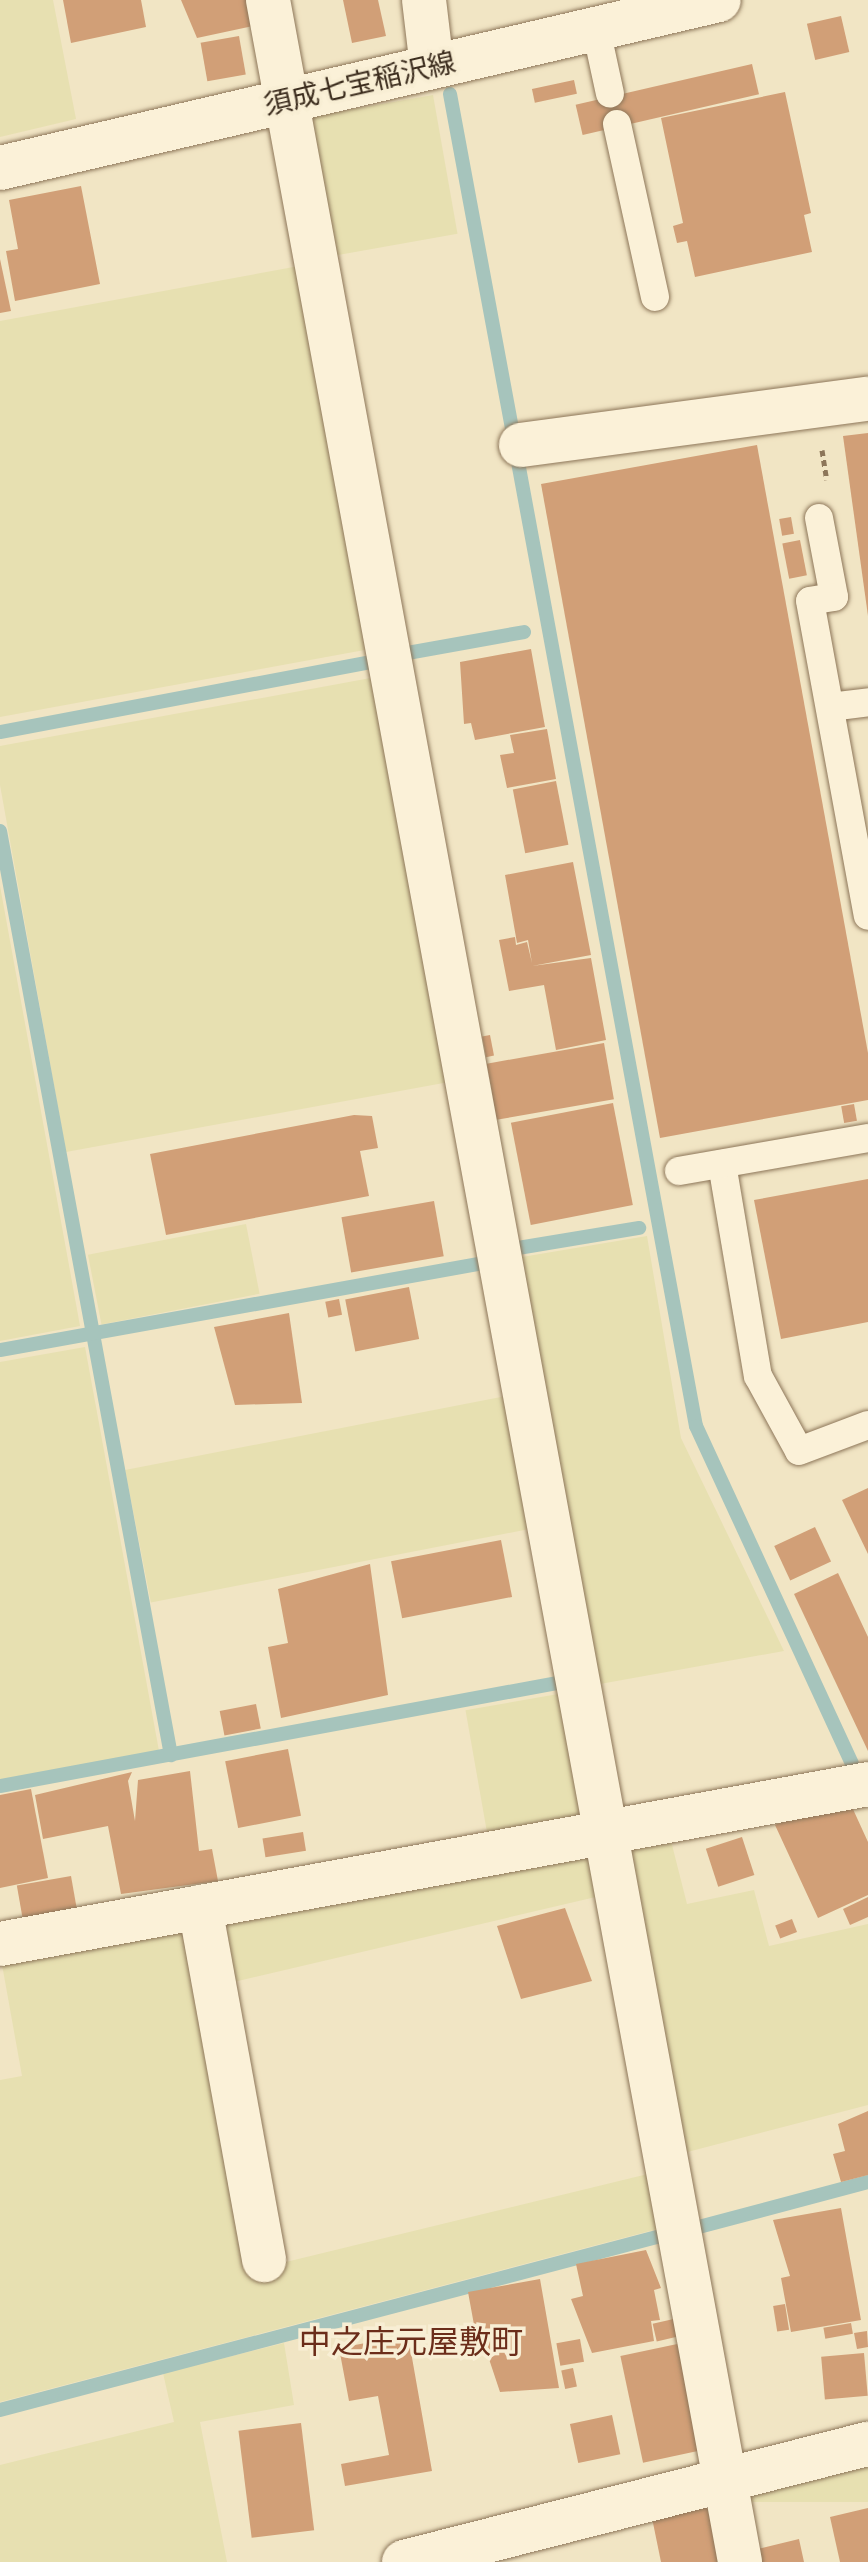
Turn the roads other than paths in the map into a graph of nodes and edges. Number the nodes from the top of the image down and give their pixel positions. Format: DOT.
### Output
graph roads {
  1 [pos="268,0"];
  2 [pos="424,0"];
  3 [pos="719,0"];
  4 [pos="596,29"];
  5 [pos="432,67"];
  6 [pos="610,94"];
  7 [pos="287,101"];
  8 [pos="617,124"];
  9 [pos="0,168"];
  10 [pos="655,297"];
  11 [pos="868,399"];
  12 [pos="521,445"];
  13 [pos="819,518"];
  14 [pos="868,702"];
  15 [pos="830,707"];
  16 [pos="868,916"];
  17 [pos="868,1138"];
  18 [pos="722,1164"];
  19 [pos="679,1171"];
  20 [pos="868,1425"];
  21 [pos="868,1784"];
  22 [pos="606,1832"];
  23 [pos="200,1907"];
  24 [pos="0,1944"];
  25 [pos="264,2260"];
  26 [pos="868,2444"];
  27 [pos="726,2480"];
  28 [pos="404,2562"];
  29 [pos="740,2562"];
  1 -- 7 [label="street"];
  2 -- 5 [label="street"];
  3 -- 4 [label="street, 須成七宝稲沢線"];
  4 -- 5 [label="street, 須成七宝稲沢線"];
  4 -- 6 [label="lane"];
  5 -- 7 [label="street, 須成七宝稲沢線"];
  7 -- 9 [label="street, 須成七宝稲沢線"];
  7 -- 22 [label="street"];
  8 -- 10 [label="lane"];
  11 -- 12 [label="street"];
  13 -- 15 [label="lane"];
  14 -- 15 [label="lane"];
  15 -- 16 [label="lane"];
  17 -- 18 [label="lane"];
  18 -- 19 [label="lane"];
  18 -- 20 [label="lane"];
  21 -- 22 [label="street"];
  22 -- 23 [label="street"];
  22 -- 27 [label="street"];
  23 -- 24 [label="street"];
  23 -- 25 [label="street"];
  26 -- 27 [label="street"];
  27 -- 28 [label="street"];
  27 -- 29 [label="street"];
}
